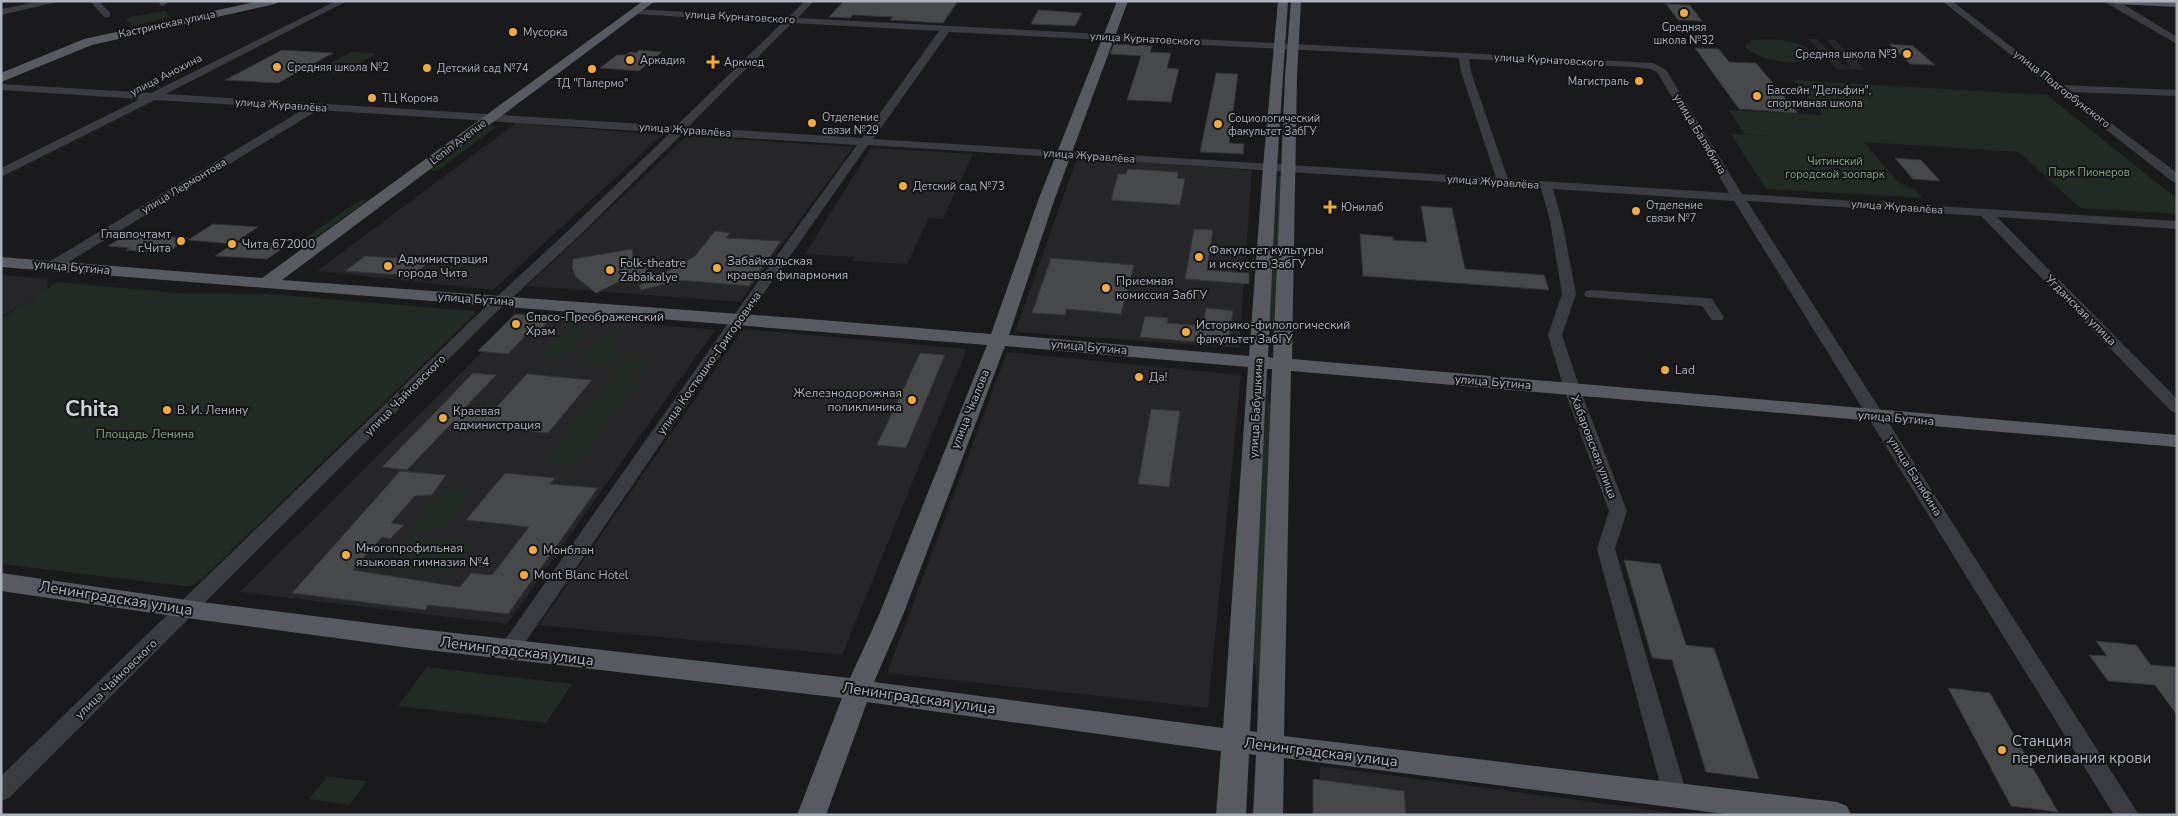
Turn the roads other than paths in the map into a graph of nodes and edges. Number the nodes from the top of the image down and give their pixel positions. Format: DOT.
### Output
graph roads {
  1 [pos="28,1"];
  2 [pos="57,1"];
  3 [pos="275,1"];
  4 [pos="343,1"];
  5 [pos="650,1"];
  6 [pos="810,1"];
  7 [pos="1123,1"];
  8 [pos="1283,1"];
  9 [pos="1296,1"];
  10 [pos="1946,1"];
  11 [pos="2107,1"];
  12 [pos="2116,1"];
  13 [pos="100,3"];
  14 [pos="2177,4"];
  15 [pos="1,6"];
  16 [pos="637,11"];
  17 [pos="1,12"];
  18 [pos="107,15"];
  19 [pos="790,20"];
  20 [pos="946,29"];
  21 [pos="1108,37"];
  22 [pos="2177,41"];
  23 [pos="1286,46"];
  24 [pos="1463,56"];
  25 [pos="1653,66"];
  26 [pos="1,78"];
  27 [pos="1,87"];
  28 [pos="2060,88"];
  29 [pos="2177,93"];
  30 [pos="151,96"];
  31 [pos="316,107"];
  32 [pos="491,118"];
  33 [pos="678,130"];
  34 [pos="866,142"];
  35 [pos="1063,154"];
  36 [pos="1270,167"];
  37 [pos="1288,168"];
  38 [pos="1,173"];
  39 [pos="2177,179"];
  40 [pos="1503,182"];
  41 [pos="1546,185"];
  42 [pos="1738,197"];
  43 [pos="1985,213"];
  44 [pos="2177,225"];
  45 [pos="1,262"];
  46 [pos="52,266"];
  47 [pos="267,283"];
  48 [pos="1590,294"];
  49 [pos="502,301"];
  50 [pos="1717,317"];
  51 [pos="740,318"];
  52 [pos="998,340"];
  53 [pos="1259,362"];
  54 [pos="1283,364"];
  55 [pos="1572,389"];
  56 [pos="2177,408"];
  57 [pos="1877,416"];
  58 [pos="2177,441"];
  59 [pos="1,582"];
  60 [pos="186,608"];
  61 [pos="509,650"];
  62 [pos="858,690"];
  63 [pos="1236,741"];
  64 [pos="1271,746"];
  65 [pos="1,791"];
  66 [pos="1676,795"];
  67 [pos="811,815"];
  68 [pos="1230,815"];
  69 [pos="1268,815"];
  70 [pos="1837,815"];
  71 [pos="2127,815"];
  1 -- 15 [label="street"];
  2 -- 17 [label="street"];
  3 -- 26 [label="main road, Кастринская улица"];
  4 -- 30 [label="street, улица Анохина"];
  5 -- 16 [label="main road, Lenin Avenue"];
  6 -- 19 [label="street, улица Чайковского"];
  7 -- 21 [label="main road, улица Чкалова"];
  8 -- 23 [label="main road, улица Бабушкина"];
  9 -- 23 [label="main road, улица Бабушкина"];
  10 -- 28 [label="street, улица Подгорбунского"];
  11 -- 22 [label="street"];
  12 -- 14 [label="main road"];
  13 -- 18 [label="street"];
  16 -- 19 [label="street, улица Курнатовского"];
  16 -- 32 [label="main road, Lenin Avenue"];
  19 -- 20 [label="street, улица Курнатовского"];
  19 -- 33 [label="street, улица Чайковского"];
  20 -- 21 [label="street, улица Курнатовского"];
  20 -- 34 [label="street, улица Костюшко-Григоровича"];
  21 -- 23 [label="street, улица Курнатовского"];
  21 -- 35 [label="main road, улица Чкалова"];
  23 -- 24 [label="street, улица Курнатовского"];
  23 -- 36 [label="main road, улица Бабушкина"];
  23 -- 37 [label="main road, улица Бабушкина"];
  24 -- 25 [label="street, улица Курнатовского"];
  24 -- 40 [label="street"];
  25 -- 42 [label="street, улица Балябина"];
  27 -- 30 [label="street, улица Журавлёва"];
  28 -- 29 [label="street"];
  28 -- 39 [label="street, улица Подгорбунского"];
  30 -- 31 [label="street, улица Журавлёва"];
  30 -- 38 [label="street, улица Анохина"];
  31 -- 32 [label="street, улица Журавлёва"];
  31 -- 46 [label="street, улица Лермонтова"];
  32 -- 33 [label="street, улица Журавлёва"];
  32 -- 47 [label="main road, Lenin Avenue"];
  33 -- 34 [label="street, улица Журавлёва"];
  33 -- 49 [label="street, улица Чайковского"];
  34 -- 35 [label="street, улица Журавлёва"];
  34 -- 51 [label="street, улица Костюшко-Григоровича"];
  35 -- 36 [label="street, улица Журавлёва"];
  35 -- 52 [label="main road, улица Чкалова"];
  36 -- 37 [label="street, улица Журавлёва"];
  36 -- 53 [label="main road, улица Бабушкина"];
  37 -- 40 [label="street, улица Журавлёва"];
  37 -- 54 [label="main road, улица Бабушкина"];
  40 -- 41 [label="street, улица Журавлёва"];
  41 -- 42 [label="street, улица Журавлёва"];
  41 -- 55 [label="street, Хабаровская улица"];
  42 -- 43 [label="street, улица Журавлёва"];
  42 -- 57 [label="street, улица Балябина"];
  43 -- 44 [label="street, улица Журавлёва"];
  43 -- 56 [label="street, Угданская улица"];
  45 -- 46 [label="main road, улица Бутина"];
  46 -- 47 [label="main road, улица Бутина"];
  47 -- 49 [label="main road, улица Бутина"];
  48 -- 50 [label="street"];
  49 -- 51 [label="main road, улица Бутина"];
  49 -- 60 [label="street, улица Чайковского"];
  51 -- 52 [label="main road, улица Бутина"];
  51 -- 61 [label="street, улица Костюшко-Григоровича"];
  52 -- 53 [label="main road, улица Бутина"];
  52 -- 62 [label="main road, улица Чкалова"];
  53 -- 54 [label="main road, улица Бутина"];
  53 -- 63 [label="main road, улица Бабушкина"];
  54 -- 55 [label="main road, улица Бутина"];
  54 -- 64 [label="main road, улица Бабушкина"];
  55 -- 57 [label="main road, улица Бутина"];
  55 -- 66 [label="street, Хабаровская улица"];
  57 -- 58 [label="main road, улица Бутина"];
  57 -- 71 [label="street, улица Балябина"];
  59 -- 60 [label="main road, Ленинградская улица"];
  60 -- 61 [label="main road, Ленинградская улица"];
  60 -- 65 [label="street, улица Чайковского"];
  61 -- 62 [label="main road, Ленинградская улица"];
  62 -- 63 [label="main road, Ленинградская улица"];
  62 -- 67 [label="main road, улица Чкалова"];
  63 -- 64 [label="main road, Ленинградская улица"];
  63 -- 68 [label="main road, улица Бабушкина"];
  64 -- 66 [label="main road, Ленинградская улица"];
  64 -- 69 [label="main road, улица Бабушкина"];
  66 -- 70 [label="main road, Ленинградская улица"];
}
